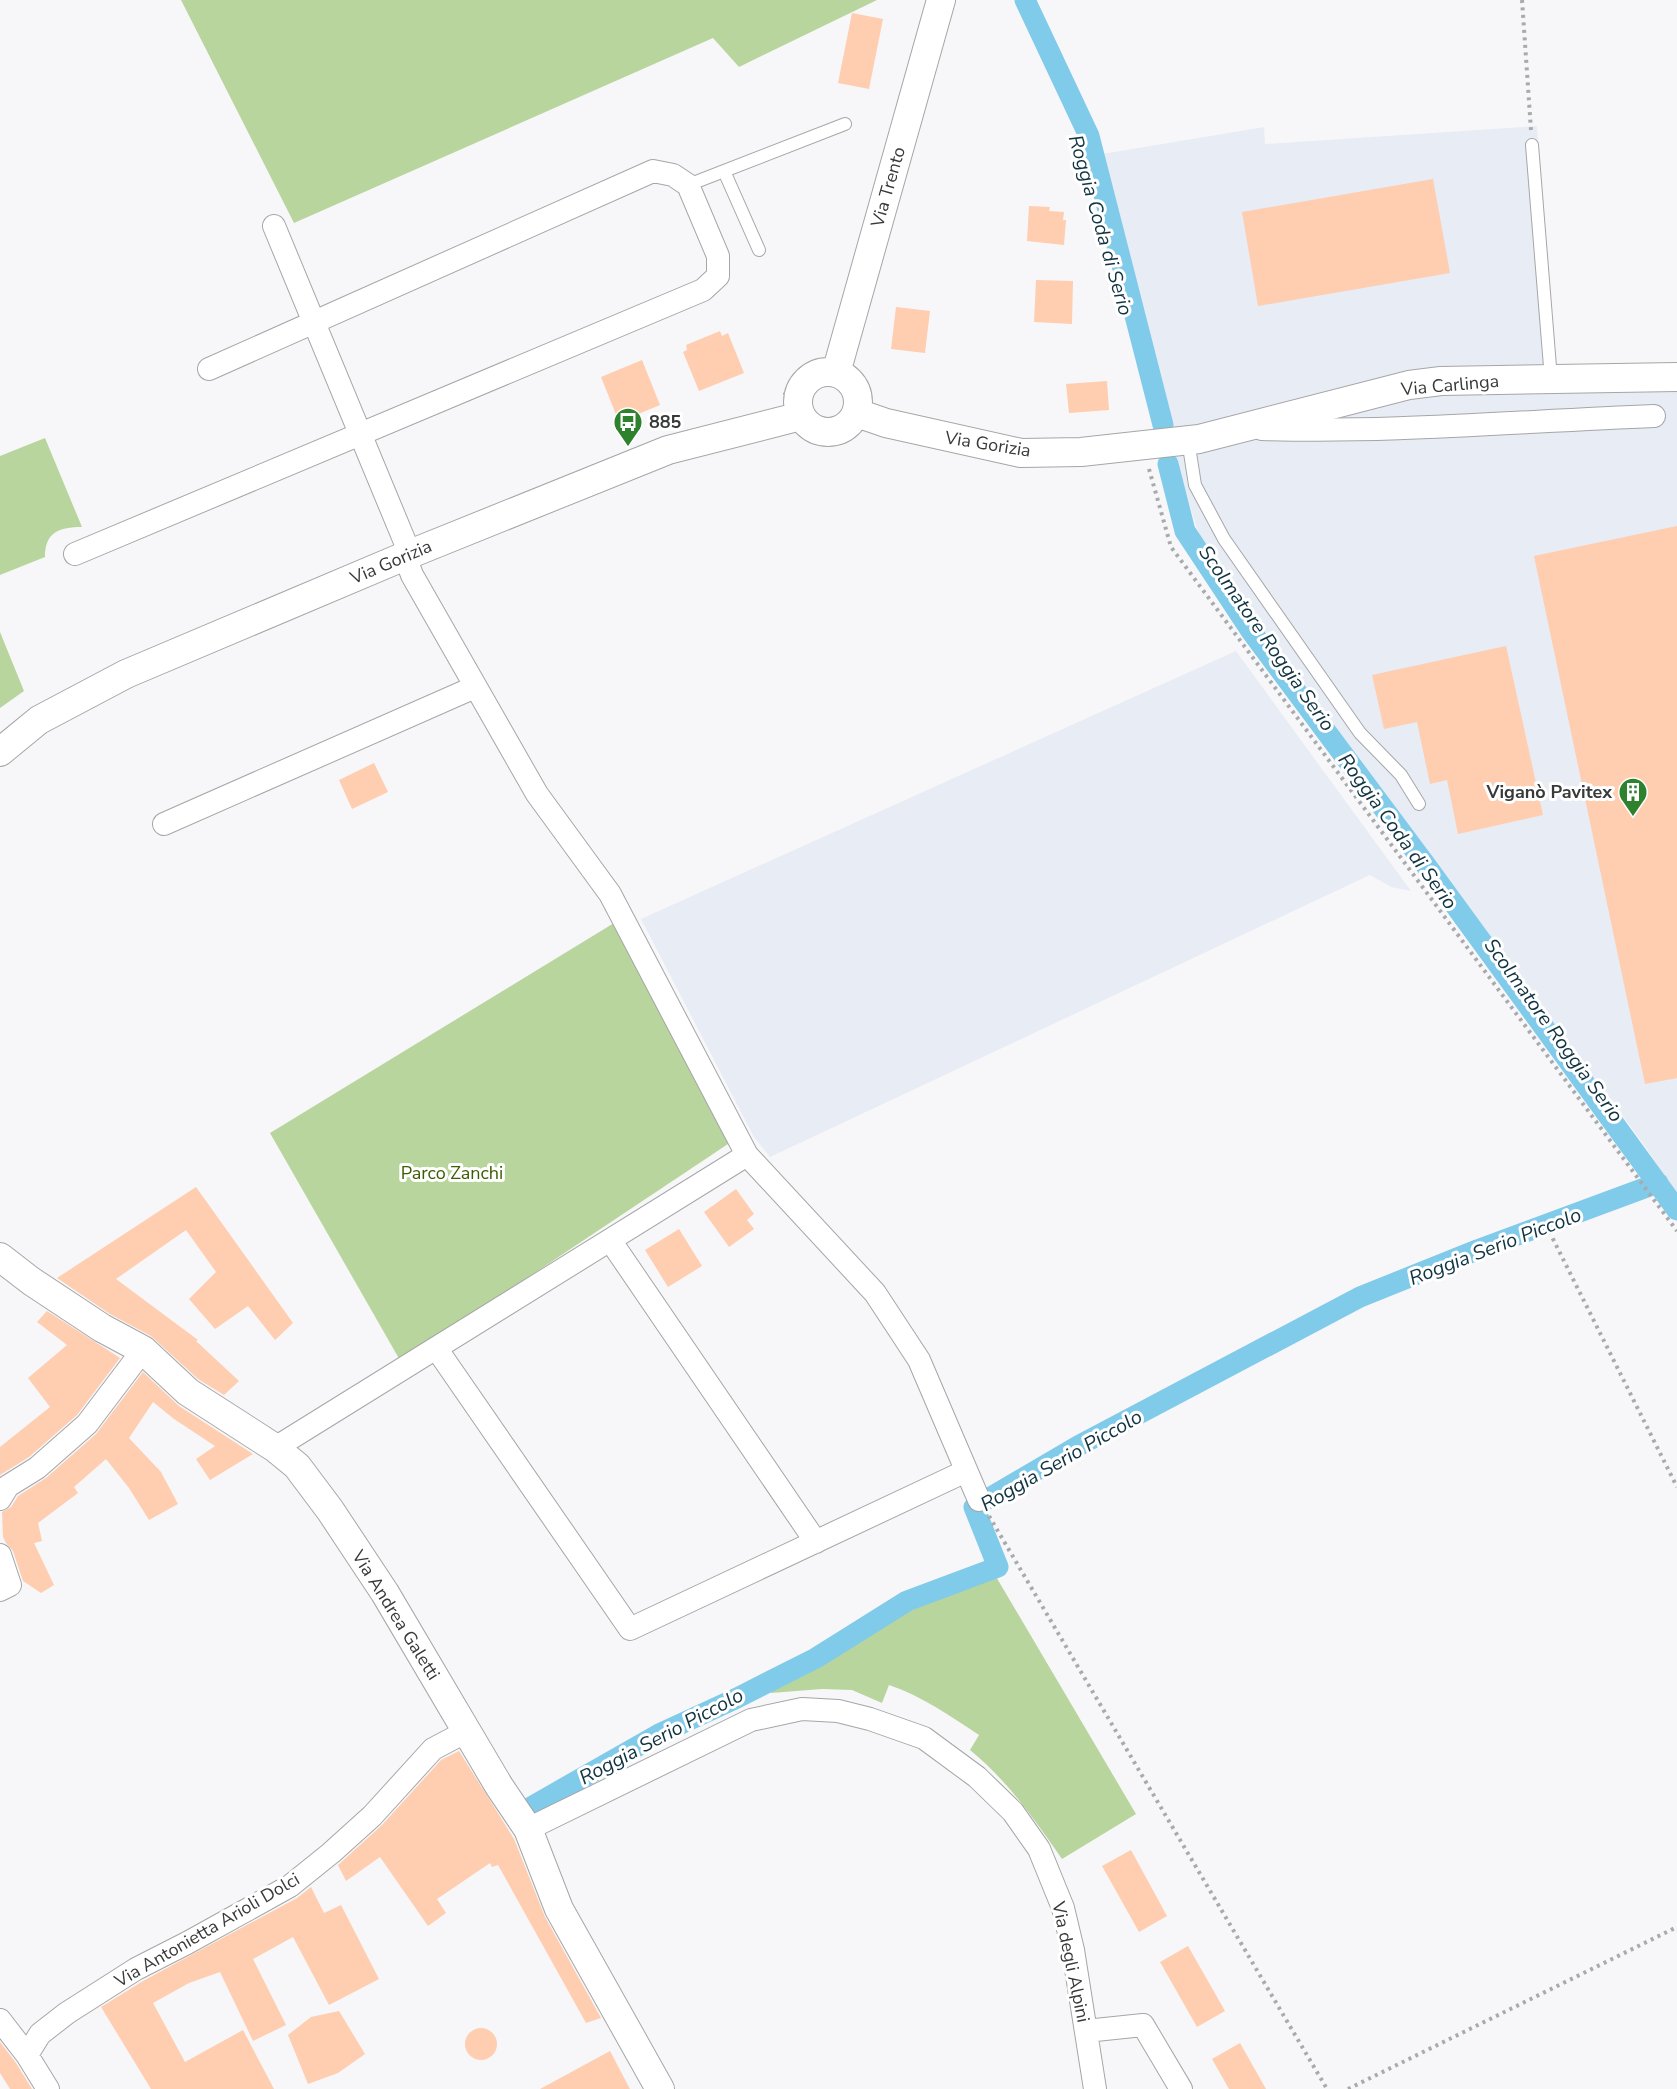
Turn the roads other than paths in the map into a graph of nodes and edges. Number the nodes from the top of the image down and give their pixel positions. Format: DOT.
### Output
graph roads {
  1 [pos="941,0"];
  2 [pos="845,124"];
  3 [pos="1532,146"];
  4 [pos="724,171"];
  5 [pos="688,185"];
  6 [pos="274,226"];
  7 [pos="759,250"];
  8 [pos="313,323"];
  9 [pos="209,369"];
  10 [pos="836,373"];
  11 [pos="1677,377"];
  12 [pos="1551,379"];
  13 [pos="857,413"];
  14 [pos="801,416"];
  15 [pos="1654,416"];
  16 [pos="1243,429"];
  17 [pos="360,434"];
  18 [pos="1188,440"];
  19 [pos="1154,457"];
  20 [pos="75,554"];
  21 [pos="407,555"];
  22 [pos="475,687"];
  23 [pos="0,752"];
  24 [pos="1419,804"];
  25 [pos="164,824"];
  26 [pos="747,1155"];
  27 [pos="610,1240"];
  28 [pos="0,1257"];
  29 [pos="436,1348"];
  30 [pos="143,1350"];
  31 [pos="275,1448"];
  32 [pos="966,1471"];
  33 [pos="0,1499"];
  34 [pos="979,1500"];
  35 [pos="816,1542"];
  36 [pos="0,1555"];
  37 [pos="0,1590"];
  38 [pos="467,1731"];
  39 [pos="528,1829"];
  40 [pos="0,2020"];
  41 [pos="1086,2031"];
  42 [pos="27,2055"];
  43 [pos="48,2089"];
  44 [pos="660,2089"];
  45 [pos="1095,2089"];
  46 [pos="1181,2089"];
  1 -- 10 [label="street, Via Trento"];
  2 -- 4 [label="lane"];
  3 -- 12 [label="lane"];
  4 -- 5 [label="lane"];
  4 -- 7 [label="lane"];
  5 -- 8 [label="street"];
  5 -- 17 [label="street"];
  6 -- 8 [label="street"];
  8 -- 9 [label="street"];
  8 -- 17 [label="street"];
  10 -- 13 [label="street"];
  10 -- 14 [label="street"];
  11 -- 12 [label="street, Via Carlinga"];
  12 -- 16 [label="street, Via Carlinga"];
  13 -- 14 [label="street"];
  13 -- 19 [label="street, Via Gorizia"];
  14 -- 21 [label="street, Via Gorizia"];
  15 -- 16 [label="street"];
  16 -- 18 [label="street, Via Carlinga"];
  17 -- 20 [label="street"];
  17 -- 21 [label="street"];
  18 -- 19 [label="street, Via Carlinga"];
  18 -- 24 [label="lane"];
  21 -- 22 [label="street"];
  21 -- 23 [label="street, Via Gorizia"];
  22 -- 25 [label="street"];
  22 -- 26 [label="street"];
  26 -- 27 [label="street"];
  26 -- 32 [label="street"];
  27 -- 29 [label="street"];
  27 -- 35 [label="street"];
  28 -- 30 [label="street, Via Andrea Galetti"];
  29 -- 31 [label="street"];
  29 -- 35 [label="street"];
  30 -- 31 [label="street, Via Andrea Galetti"];
  30 -- 33 [label="street"];
  31 -- 38 [label="street, Via Andrea Galetti"];
  32 -- 34 [label="street"];
  32 -- 35 [label="street"];
  36 -- 37 [label="street"];
  38 -- 39 [label="street, Via Andrea Galetti"];
  38 -- 42 [label="street, Via Antonietta Arioli Dolci"];
  39 -- 41 [label="street, Via degli Alpini"];
  39 -- 44 [label="street, Via Andrea Galetti"];
  40 -- 42 [label="street"];
  41 -- 45 [label="street, Via degli Alpini"];
  41 -- 46 [label="street"];
  42 -- 43 [label="street"];
}
